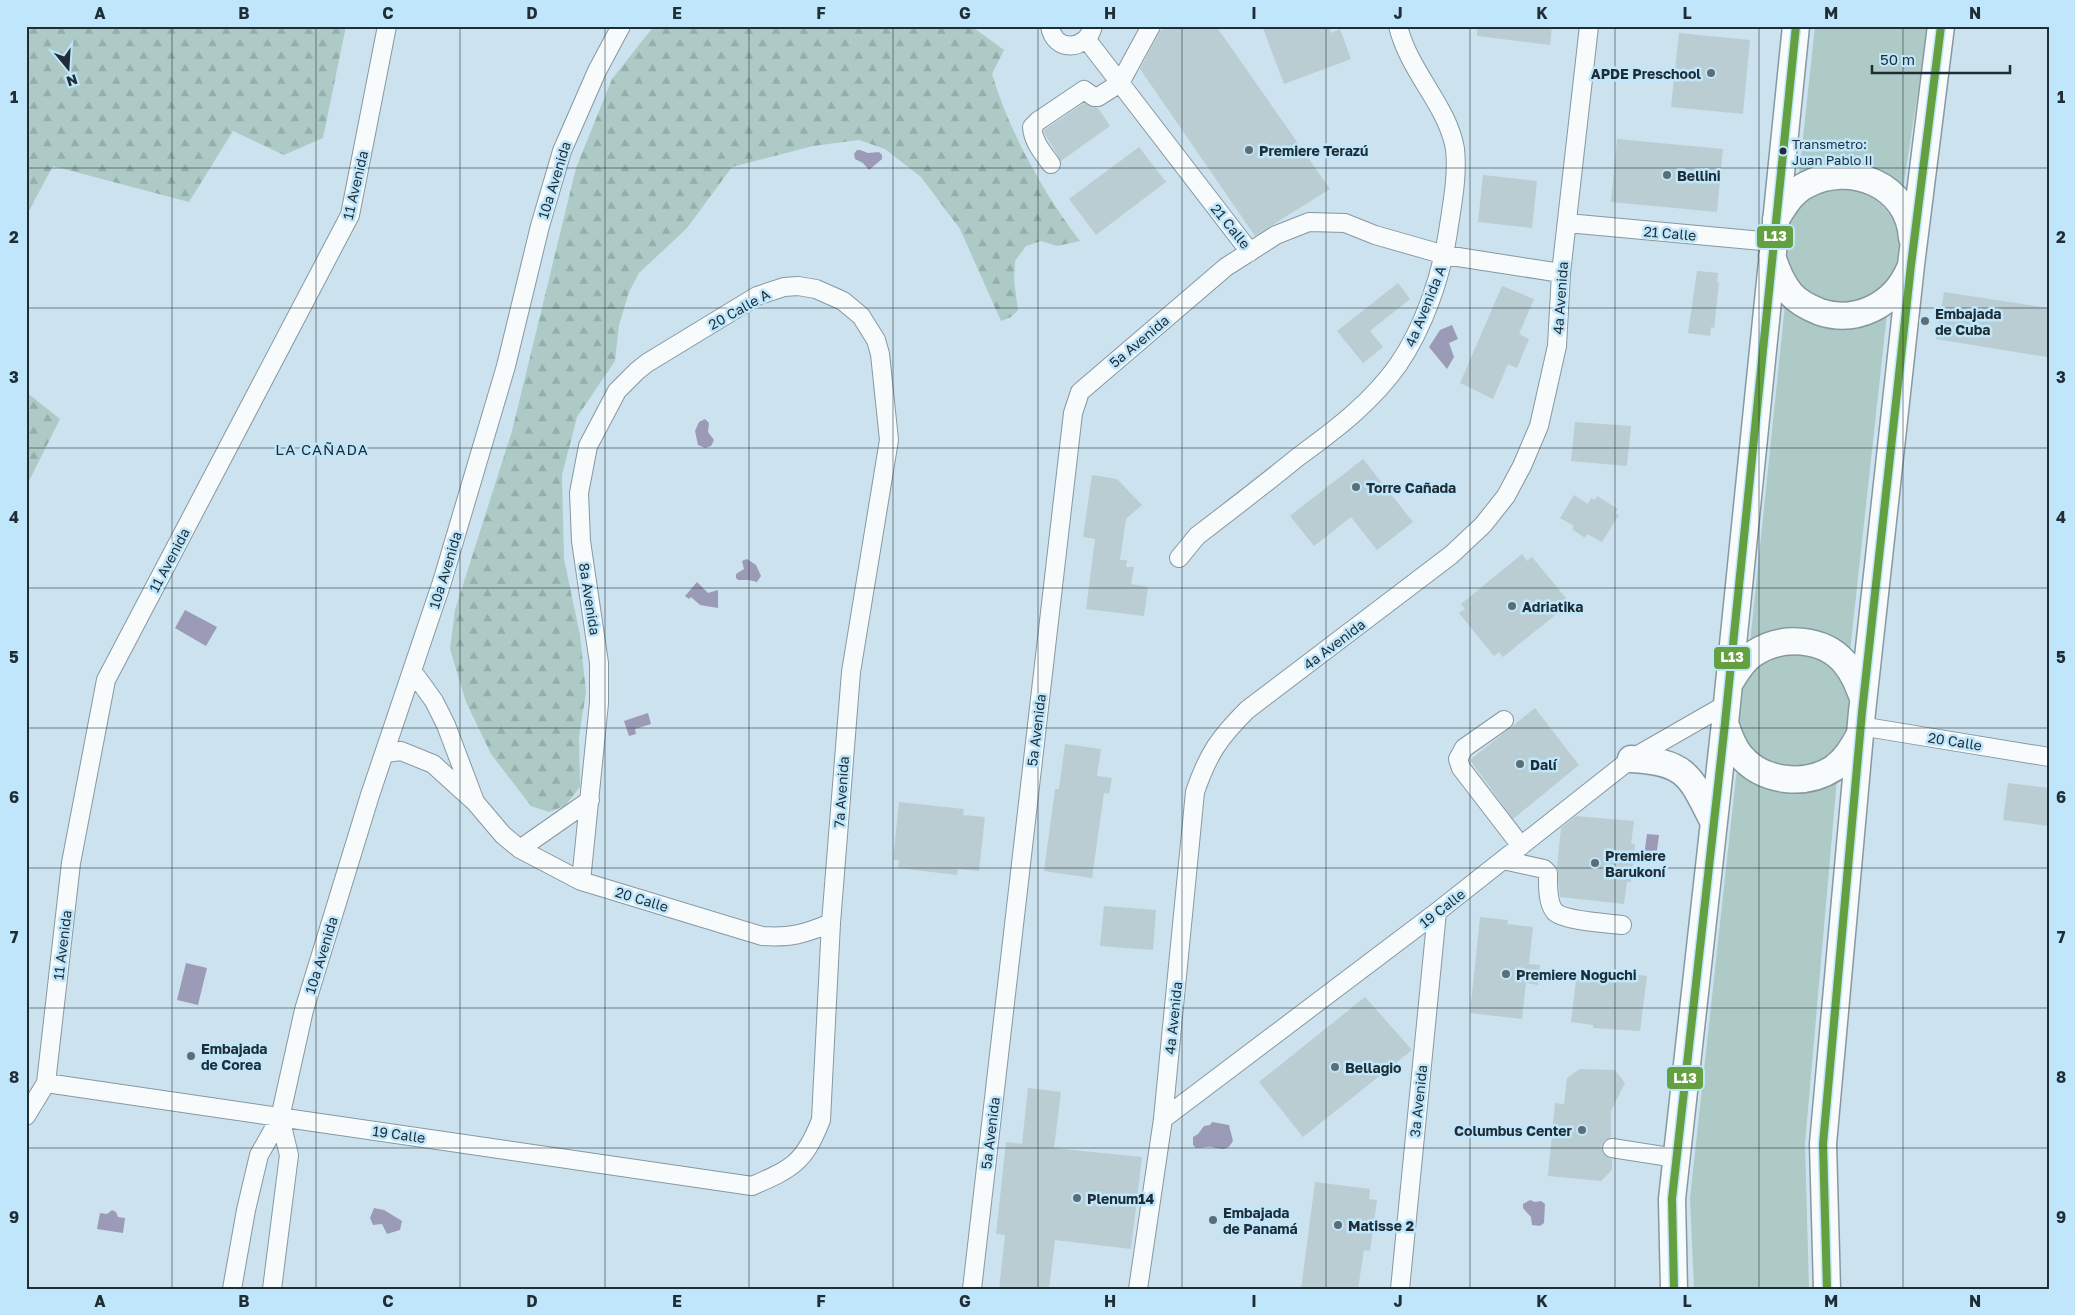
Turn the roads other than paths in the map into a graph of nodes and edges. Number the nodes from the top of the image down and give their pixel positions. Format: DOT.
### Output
graph roads {
  1 [pos="387,26"];
  2 [pos="621,26"];
  3 [pos="1050,26"];
  4 [pos="1151,26"];
  5 [pos="1398,26"];
  6 [pos="1589,26"];
  7 [pos="1796,26"];
  8 [pos="1941,26"];
  9 [pos="1090,33"];
  10 [pos="1120,83"];
  11 [pos="1051,164"];
  12 [pos="1567,223"];
  13 [pos="1773,238"];
  14 [pos="1250,252"];
  15 [pos="1445,254"];
  16 [pos="1912,258"];
  17 [pos="1561,273"];
  18 [pos="883,368"];
  19 [pos="610,404"];
  20 [pos="1179,558"];
  21 [pos="413,672"];
  22 [pos="1863,698"];
  23 [pos="1727,704"];
  24 [pos="1504,720"];
  25 [pos="1860,730"];
  26 [pos="385,753"];
  27 [pos="2049,757"];
  28 [pos="1631,759"];
  29 [pos="590,800"];
  30 [pos="475,802"];
  31 [pos="1713,821"];
  32 [pos="1521,846"];
  33 [pos="520,849"];
  34 [pos="1503,860"];
  35 [pos="582,881"];
  36 [pos="1437,912"];
  37 [pos="831,923"];
  38 [pos="1622,925"];
  39 [pos="46,1083"];
  40 [pos="26,1116"];
  41 [pos="280,1118"];
  42 [pos="1162,1119"];
  43 [pos="1612,1148"];
  44 [pos="1676,1158"];
  45 [pos="752,1186"];
  46 [pos="232,1289"];
  47 [pos="272,1289"];
  48 [pos="972,1289"];
  49 [pos="1138,1289"];
  50 [pos="1400,1289"];
  51 [pos="1674,1289"];
  52 [pos="1827,1289"];
  1 -- 39 [label="street, 11 Avenida"];
  2 -- 21 [label="street, 10a Avenida"];
  3 -- 9 [label="street, 21 Calle"];
  4 -- 10 [label="street"];
  5 -- 15 [label="street, 4a Avenida A"];
  6 -- 12 [label="street, 4a Avenida"];
  7 -- 13 [label="main road"];
  8 -- 16 [label="main road"];
  9 -- 10 [label="street, 21 Calle"];
  10 -- 11 [label="street"];
  10 -- 14 [label="street, 21 Calle"];
  12 -- 13 [label="street, 21 Calle"];
  12 -- 17 [label="street, 4a Avenida"];
  13 -- 16 [label="main road"];
  13 -- 16 [label="main road"];
  13 -- 23 [label="main road"];
  14 -- 15 [label="street, 21 Calle"];
  14 -- 48 [label="street, 5a Avenida"];
  15 -- 17 [label="street, 21 Calle"];
  15 -- 20 [label="street, 4a Avenida A"];
  16 -- 22 [label="main road"];
  17 -- 42 [label="street, 4a Avenida"];
  18 -- 19 [label="street, 20 Calle A"];
  18 -- 37 [label="street, 7a Avenida"];
  19 -- 29 [label="street, 8a Avenida"];
  21 -- 26 [label="street, 10a Avenida"];
  21 -- 30 [label="street, 20 Calle"];
  22 -- 23 [label="main road"];
  22 -- 25 [label="main road"];
  23 -- 25 [label="main road"];
  23 -- 28 [label="street, 19 Calle"];
  23 -- 31 [label="main road"];
  24 -- 32 [label="street"];
  25 -- 27 [label="street, 20 Calle"];
  25 -- 52 [label="main road"];
  26 -- 30 [label="street, 20 Calle"];
  26 -- 41 [label="street, 10a Avenida"];
  28 -- 31 [label="main road"];
  28 -- 32 [label="street, 19 Calle"];
  29 -- 33 [label="street"];
  29 -- 35 [label="street, 8a Avenida"];
  30 -- 33 [label="street, 20 Calle"];
  31 -- 44 [label="main road"];
  32 -- 34 [label="street, 19 Calle"];
  33 -- 35 [label="street, 20 Calle"];
  34 -- 36 [label="street, 19 Calle"];
  34 -- 38 [label="street"];
  35 -- 37 [label="street, 20 Calle"];
  36 -- 42 [label="street, 19 Calle"];
  36 -- 50 [label="street, 3a Avenida"];
  37 -- 45 [label="street, 7a Avenida"];
  39 -- 40 [label="street, 11 Avenida"];
  39 -- 41 [label="street, 19 Calle"];
  41 -- 45 [label="street, 19 Calle"];
  41 -- 46 [label="street, 10a Avenida"];
  41 -- 47 [label="street, 10a Avenida"];
  42 -- 49 [label="street, 4a Avenida"];
  43 -- 44 [label="street"];
  44 -- 51 [label="main road"];
}
